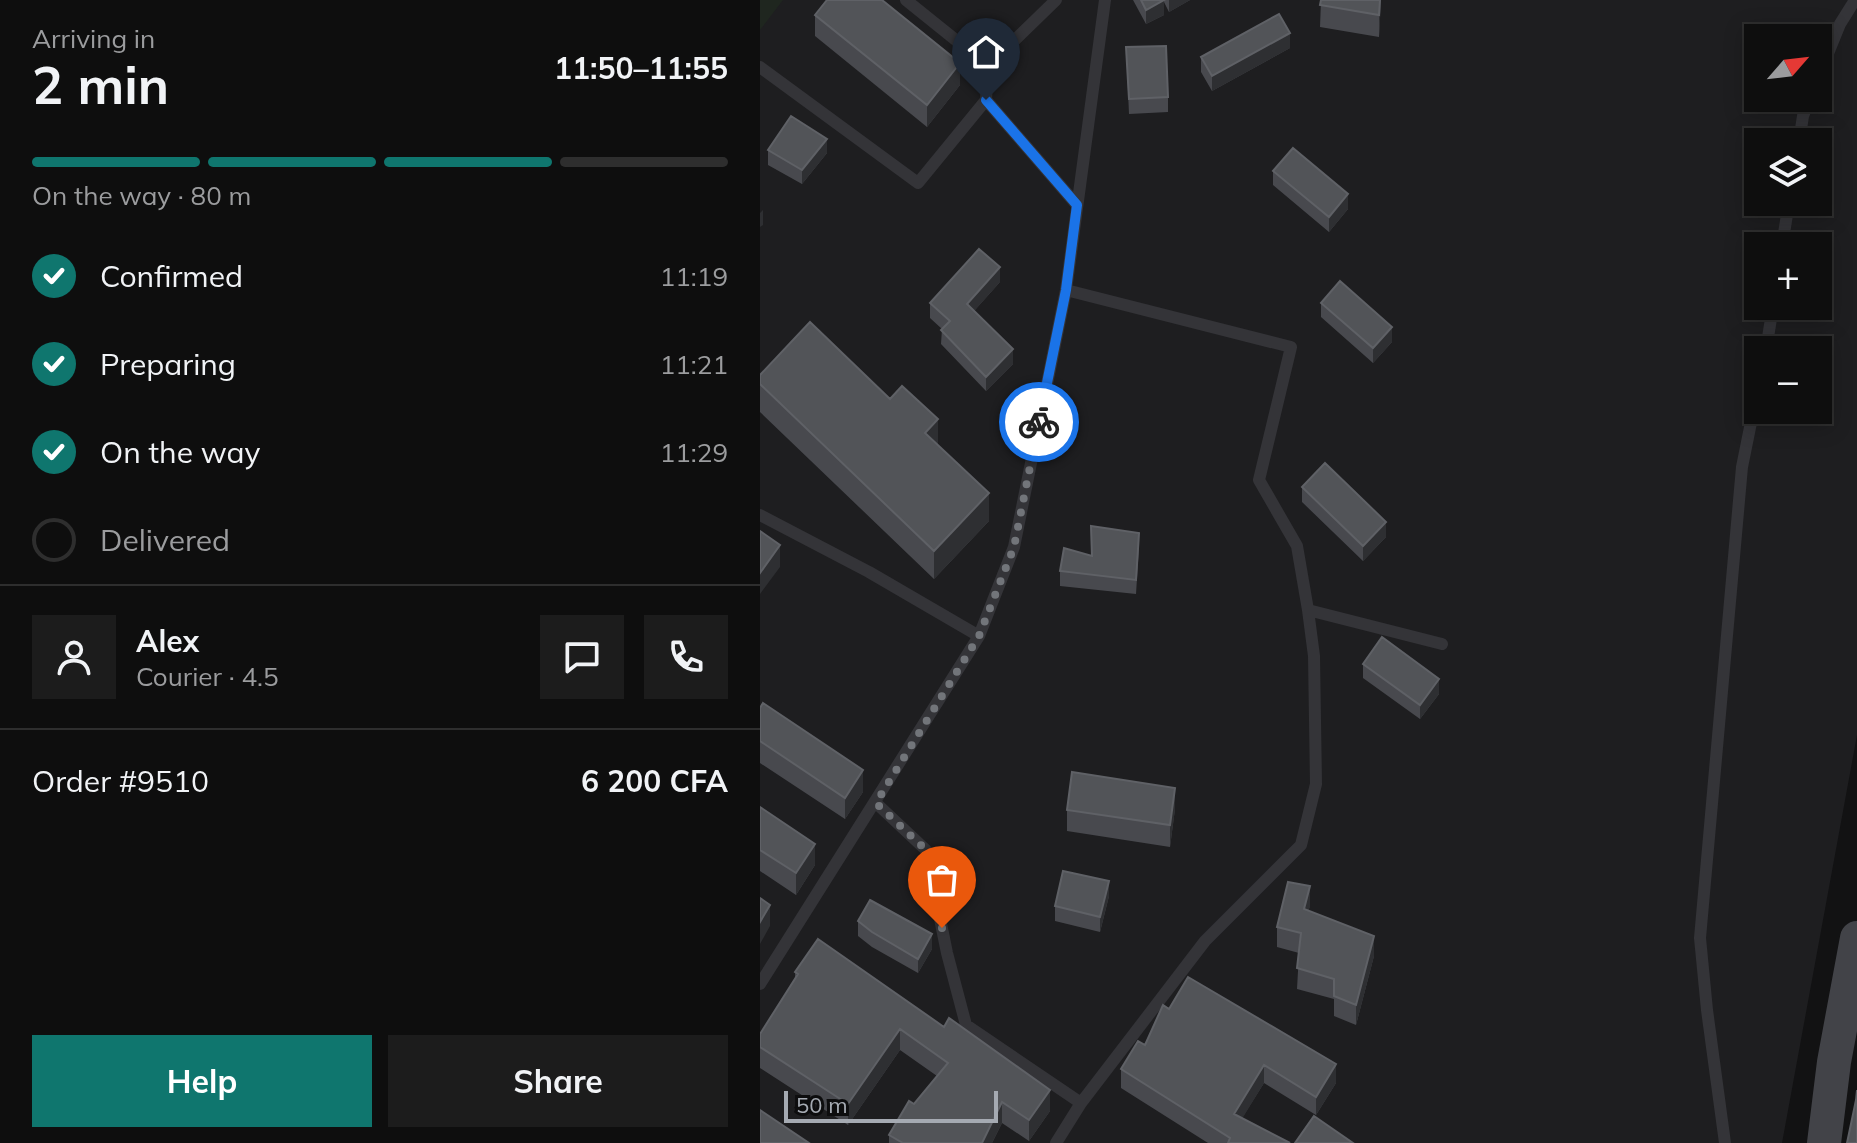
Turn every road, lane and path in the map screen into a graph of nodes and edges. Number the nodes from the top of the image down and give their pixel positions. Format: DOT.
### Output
graph roads {
  1 [pos="906,0"];
  2 [pos="1056,0"];
  3 [pos="1105,0"];
  4 [pos="1855,0"];
  5 [pos="1832,44"];
  6 [pos="988,66"];
  7 [pos="760,67"];
  8 [pos="986,100"];
  9 [pos="1077,205"];
  10 [pos="1066,290"];
  11 [pos="1751,424"];
  12 [pos="760,515"];
  13 [pos="1308,610"];
  14 [pos="979,636"];
  15 [pos="1442,644"];
  16 [pos="876,803"];
  17 [pos="1857,938"];
  18 [pos="760,984"];
  19 [pos="1081,1103"];
  20 [pos="1056,1143"];
  21 [pos="1725,1143"];
  22 [pos="1824,1143"];
  1 -- 6 [label="lane"];
  2 -- 6 [label="lane"];
  3 -- 9 [label="lane"];
  4 -- 5 [label="lane"];
  6 -- 8 [label="lane"];
  7 -- 8 [label="lane"];
  8 -- 9 [label="lane"];
  9 -- 10 [label="lane"];
  10 -- 13 [label="lane"];
  10 -- 14 [label="lane"];
  11 -- 21 [label="lane"];
  12 -- 14 [label="lane"];
  13 -- 15 [label="lane"];
  13 -- 19 [label="lane"];
  14 -- 16 [label="lane"];
  16 -- 18 [label="lane"];
  16 -- 19 [label="lane"];
  17 -- 22 [label="street"];
  19 -- 20 [label="lane"];
}
